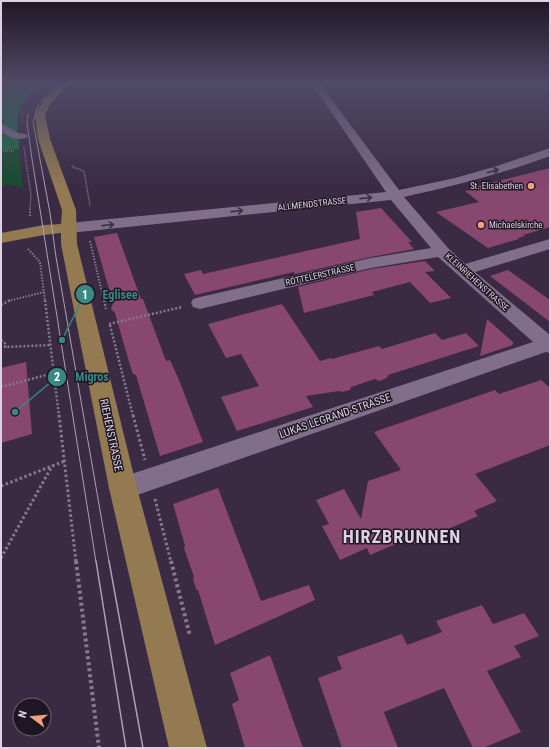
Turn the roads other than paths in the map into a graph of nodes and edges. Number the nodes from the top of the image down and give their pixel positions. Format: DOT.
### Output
graph roads {
  1 [pos="41,119"];
  2 [pos="341,119"];
  3 [pos="1,126"];
  4 [pos="22,136"];
  5 [pos="550,152"];
  6 [pos="395,195"];
  7 [pos="69,219"];
  8 [pos="1,238"];
  9 [pos="550,244"];
  10 [pos="442,251"];
  11 [pos="462,270"];
  12 [pos="200,303"];
  13 [pos="549,345"];
  14 [pos="123,488"];
  15 [pos="188,748"];
  1 -- 7 [label="main road, RIEHENSTRASSE"];
  2 -- 6 [label="street, KLEINRIEHENSTRASSE"];
  3 -- 4 [label="street"];
  6 -- 5 [label="street, ALLMENDSTRASSE, one-way"];
  7 -- 6 [label="street, ALLMENDSTRASSE, one-way"];
  6 -- 10 [label="street, KLEINRIEHENSTRASSE"];
  7 -- 8 [label="main road"];
  7 -- 14 [label="main road, RIEHENSTRASSE"];
  9 -- 11 [label="street"];
  10 -- 11 [label="street, KLEINRIEHENSTRASSE"];
  10 -- 12 [label="street, RÖTTELERSTRASSE"];
  11 -- 13 [label="street, KLEINRIEHENSTRASSE"];
  13 -- 14 [label="street, LUKAS LEGRAND-STRASSE"];
  14 -- 15 [label="main road, RIEHENSTRASSE"];
}
